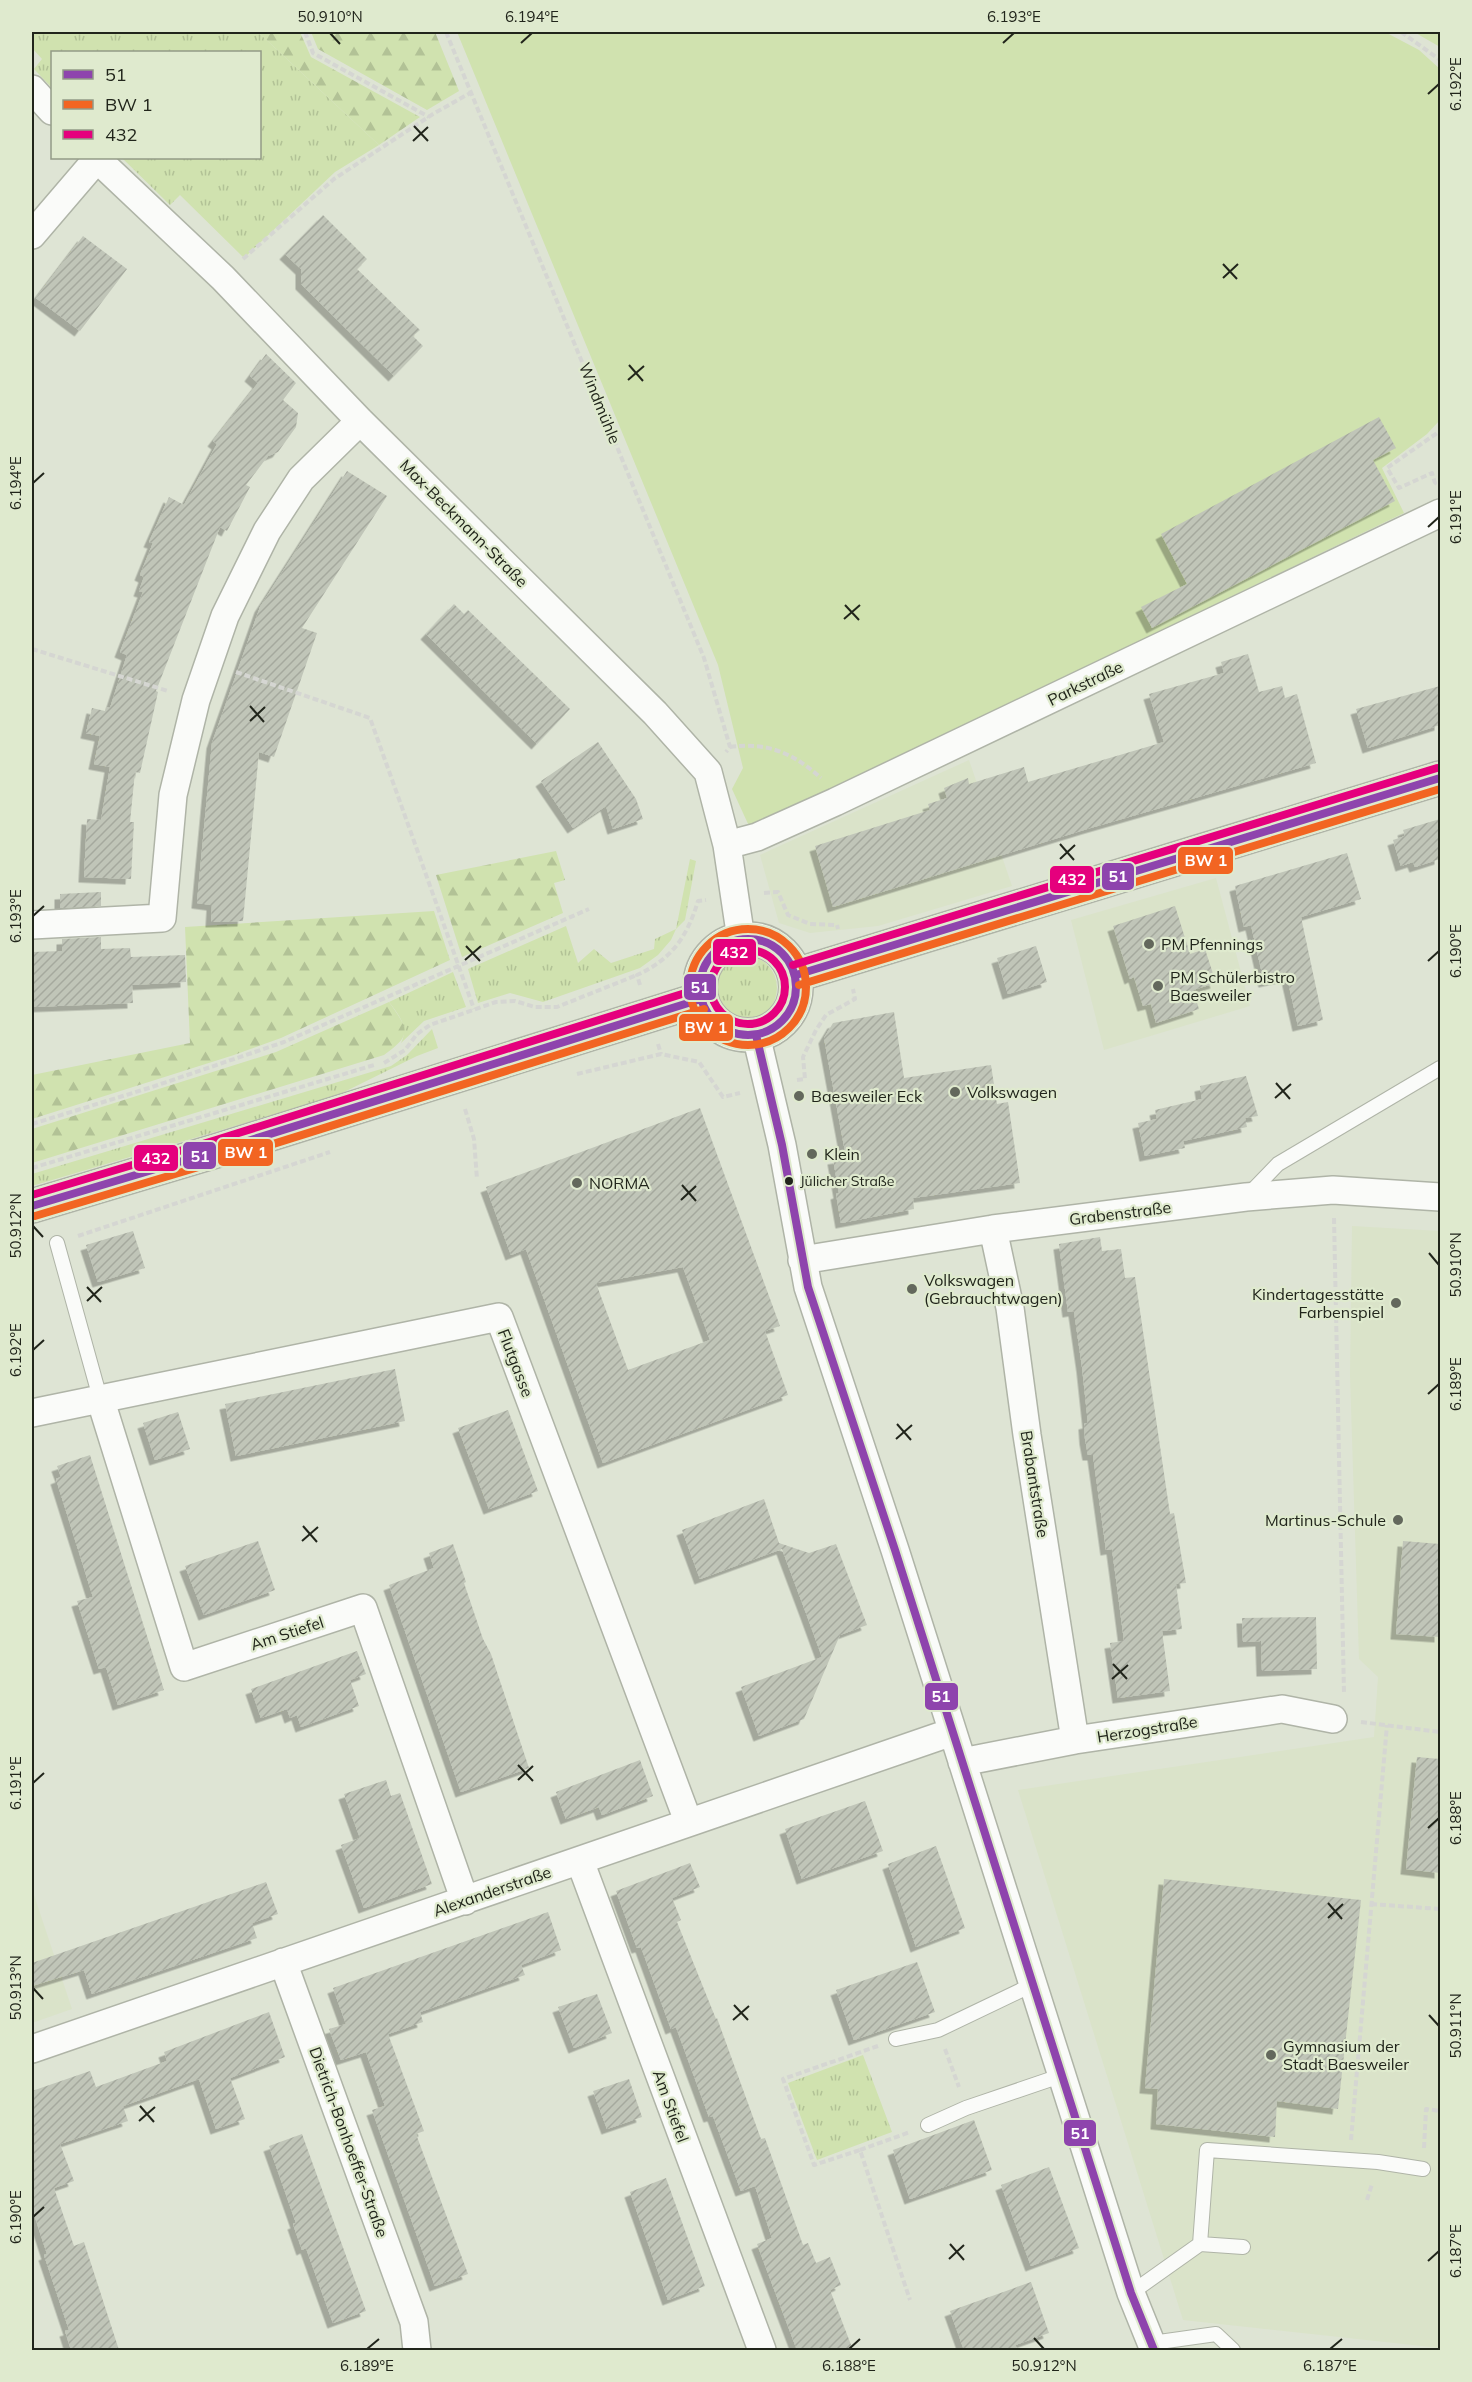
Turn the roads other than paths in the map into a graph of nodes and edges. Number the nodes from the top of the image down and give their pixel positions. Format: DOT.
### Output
graph roads {
  1 [pos="32,88"];
  2 [pos="51,110"];
  3 [pos="96,159"];
  4 [pos="98,159"];
  5 [pos="32,235"];
  6 [pos="360,421"];
  7 [pos="1440,513"];
  8 [pos="1440,778"];
  9 [pos="727,844"];
  10 [pos="32,925"];
  11 [pos="741,939"];
  12 [pos="796,975"];
  13 [pos="701,999"];
  14 [pos="756,1035"];
  15 [pos="1440,1068"];
  16 [pos="1246,1197"];
  17 [pos="1440,1197"];
  18 [pos="32,1206"];
  19 [pos="993,1229"];
  20 [pos="57,1243"];
  21 [pos="802,1260"];
  22 [pos="100,1398"];
  23 [pos="32,1413"];
  24 [pos="1339,1720"];
  25 [pos="952,1732"];
  26 [pos="1075,1740"];
  27 [pos="962,1762"];
  28 [pos="688,1821"];
  29 [pos="580,1861"];
  30 [pos="465,1901"];
  31 [pos="283,1962"];
  32 [pos="1034,1984"];
  33 [pos="896,2039"];
  34 [pos="32,2049"];
  35 [pos="1064,2075"];
  36 [pos="928,2125"];
  37 [pos="1423,2169"];
  38 [pos="1200,2244"];
  39 [pos="1243,2247"];
  40 [pos="1131,2293"];
  41 [pos="414,2322"];
  42 [pos="1153,2347"];
  43 [pos="417,2350"];
  44 [pos="436,2350"];
  45 [pos="762,2350"];
  46 [pos="1233,2350"];
  1 -- 2 [label="street"];
  3 -- 5 [label="street"];
  4 -- 6 [label="street, Max-Beckmann-Straße"];
  6 -- 9 [label="street, Max-Beckmann-Straße"];
  6 -- 10 [label="street"];
  7 -- 9 [label="street, Parkstraße"];
  8 -- 12 [label="main road"];
  9 -- 11 [label="street, Max-Beckmann-Straße"];
  11 -- 12 [label="main road"];
  11 -- 13 [label="main road"];
  12 -- 14 [label="main road"];
  13 -- 14 [label="main road"];
  13 -- 18 [label="main road"];
  14 -- 21 [label="street"];
  15 -- 16 [label="lane"];
  16 -- 17 [label="street, Grabenstraße"];
  16 -- 19 [label="street, Grabenstraße"];
  19 -- 21 [label="street, Grabenstraße"];
  19 -- 26 [label="street, Brabantstraße"];
  20 -- 22 [label="lane"];
  21 -- 25 [label="street"];
  22 -- 23 [label="street, Flutgasse"];
  22 -- 28 [label="street, Flutgasse"];
  22 -- 30 [label="street, Am Stiefel"];
  24 -- 26 [label="street, Herzogstraße"];
  25 -- 27 [label="street"];
  25 -- 28 [label="street, Alexanderstraße"];
  26 -- 27 [label="street, Herzogstraße"];
  27 -- 32 [label="street"];
  28 -- 29 [label="street, Alexanderstraße"];
  29 -- 30 [label="street, Alexanderstraße"];
  29 -- 45 [label="street, Am Stiefel"];
  30 -- 31 [label="street, Alexanderstraße"];
  31 -- 34 [label="street, Alexanderstraße"];
  31 -- 41 [label="street, Dietrich-Bonhoeffer-Straße"];
  32 -- 33 [label="lane"];
  32 -- 35 [label="street"];
  35 -- 36 [label="lane"];
  35 -- 40 [label="street"];
  37 -- 38 [label="lane"];
  38 -- 39 [label="lane"];
  38 -- 40 [label="lane"];
  40 -- 42 [label="street"];
  41 -- 43 [label="street, Dietrich-Bonhoeffer-Straße"];
  41 -- 44 [label="street, Dietrich-Bonhoeffer-Straße"];
  42 -- 46 [label="lane"];
}
